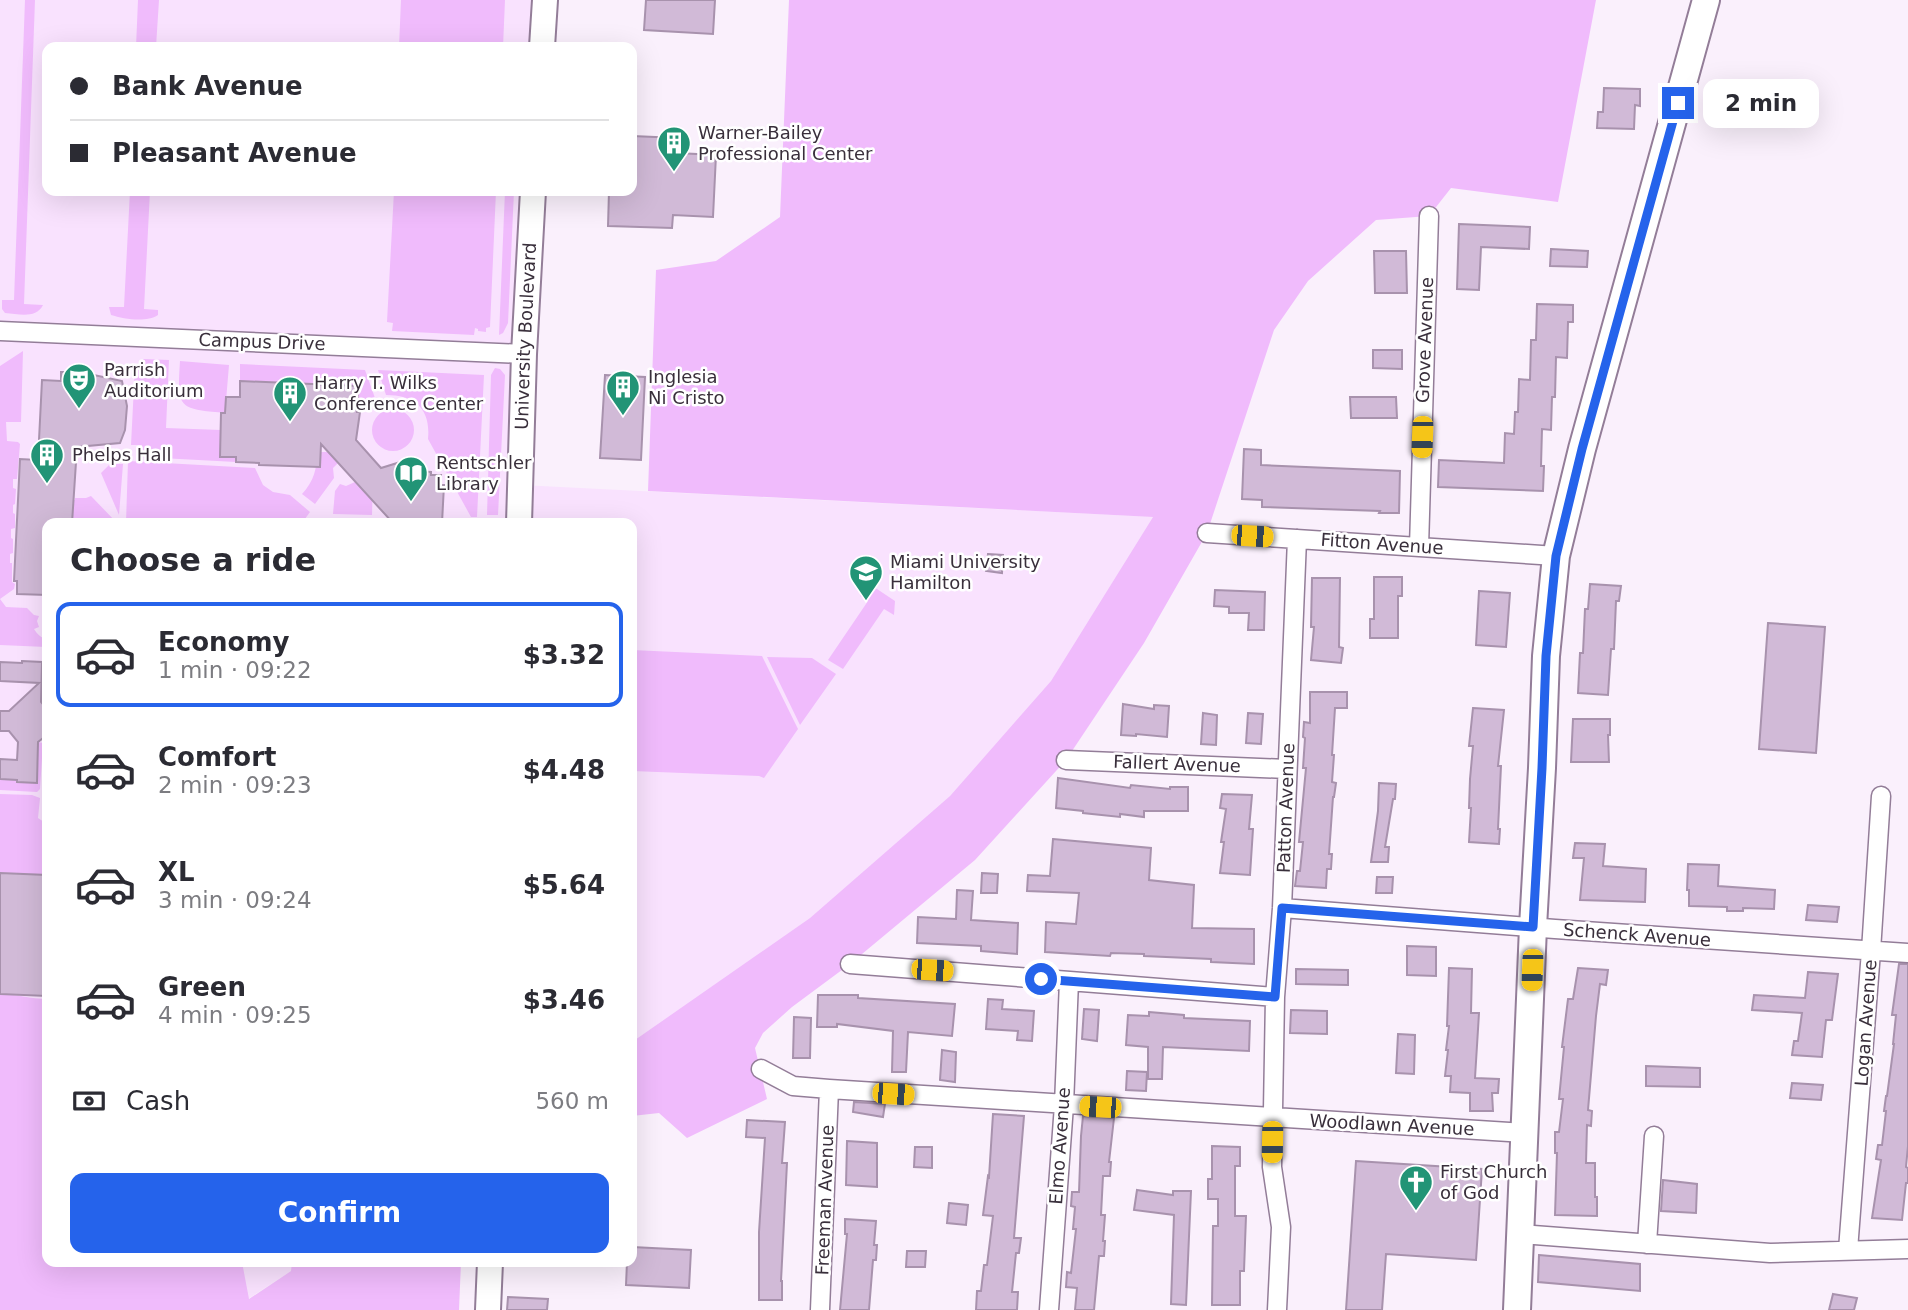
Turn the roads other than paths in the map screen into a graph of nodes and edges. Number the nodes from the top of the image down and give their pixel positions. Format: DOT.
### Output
graph roads {
  1 [pos="545,0"];
  2 [pos="1706,0"];
  3 [pos="542,42"];
  4 [pos="533,196"];
  5 [pos="1429,216"];
  6 [pos="0,331"];
  7 [pos="524,354"];
  8 [pos="519,518"];
  9 [pos="1208,533"];
  10 [pos="1297,539"];
  11 [pos="1419,547"];
  12 [pos="1556,556"];
  13 [pos="1066,760"];
  14 [pos="1287,769"];
  15 [pos="1881,796"];
  16 [pos="1282,908"];
  17 [pos="1533,927"];
  18 [pos="1871,951"];
  19 [pos="1908,953"];
  20 [pos="850,964"];
  21 [pos="1069,981"];
  22 [pos="1275,997"];
  23 [pos="761,1069"];
  24 [pos="829,1090"];
  25 [pos="1064,1105"];
  26 [pos="1273,1118"];
  27 [pos="1525,1133"];
  28 [pos="1654,1136"];
  29 [pos="1521,1234"];
  30 [pos="1647,1244"];
  31 [pos="1908,1249"];
  32 [pos="1848,1250"];
  33 [pos="490,1267"];
  34 [pos="488,1310"];
  35 [pos="820,1310"];
  36 [pos="1049,1310"];
  37 [pos="1277,1310"];
  38 [pos="1517,1310"];
  1 -- 3 [label="street"];
  2 -- 12 [label="main road"];
  4 -- 7 [label="street, University Boulevard"];
  5 -- 11 [label="street, Grove Avenue"];
  6 -- 7 [label="street, Campus Drive"];
  7 -- 8 [label="street, University Boulevard"];
  9 -- 10 [label="street, Fitton Avenue"];
  10 -- 11 [label="street, Fitton Avenue"];
  10 -- 14 [label="street, Patton Avenue"];
  11 -- 12 [label="street, Fitton Avenue"];
  12 -- 17 [label="main road"];
  13 -- 14 [label="street, Fallert Avenue"];
  14 -- 16 [label="street, Patton Avenue"];
  15 -- 18 [label="street, Logan Avenue"];
  16 -- 17 [label="street, Schenck Avenue"];
  16 -- 22 [label="street, Patton Avenue"];
  17 -- 18 [label="street, Schenck Avenue"];
  17 -- 27 [label="main road"];
  18 -- 19 [label="street, Schenck Avenue"];
  18 -- 32 [label="street, Logan Avenue"];
  20 -- 21 [label="street"];
  21 -- 22 [label="street"];
  21 -- 25 [label="street, Elmo Avenue"];
  22 -- 26 [label="street, Patton Avenue"];
  23 -- 24 [label="street, Woodlawn Avenue"];
  24 -- 25 [label="street, Woodlawn Avenue"];
  24 -- 35 [label="street, Freeman Avenue"];
  25 -- 26 [label="street, Woodlawn Avenue"];
  25 -- 36 [label="street, Elmo Avenue"];
  26 -- 27 [label="street, Woodlawn Avenue"];
  26 -- 37 [label="street, Patton Avenue"];
  27 -- 29 [label="main road"];
  28 -- 30 [label="street"];
  29 -- 30 [label="street"];
  29 -- 38 [label="main road"];
  30 -- 32 [label="street"];
  31 -- 32 [label="street"];
  33 -- 34 [label="street"];
}
